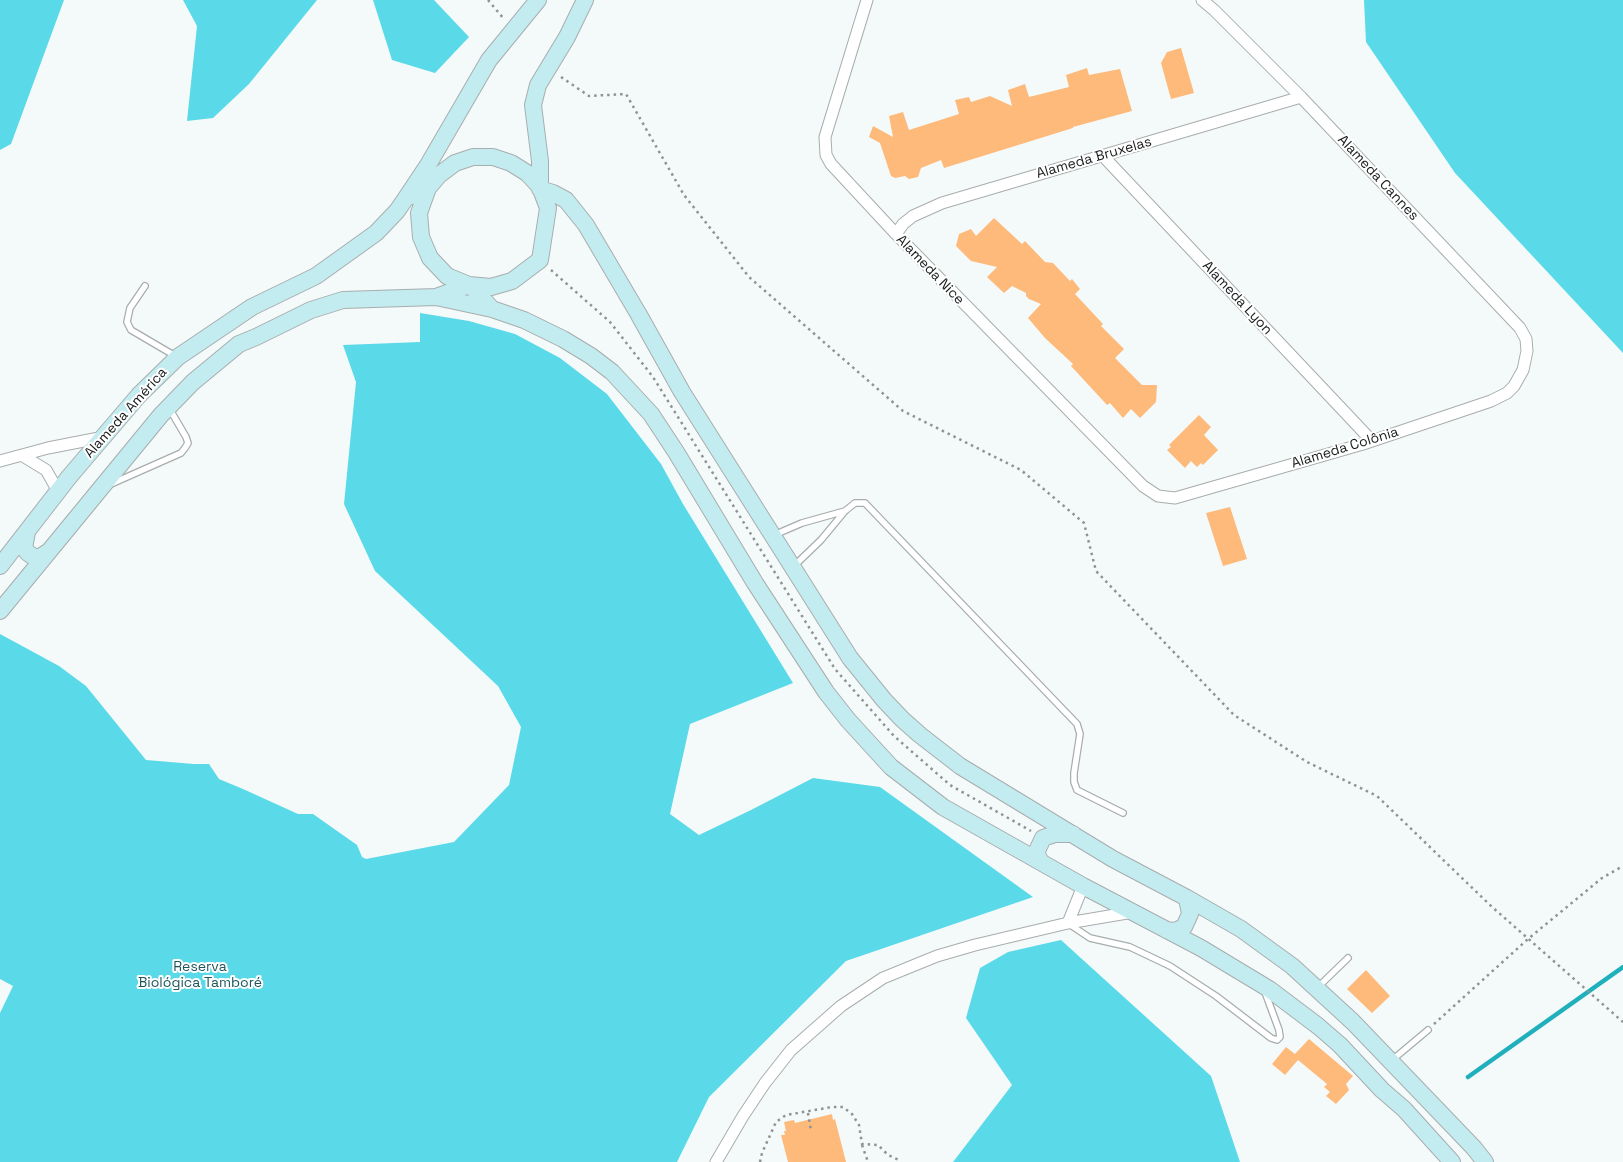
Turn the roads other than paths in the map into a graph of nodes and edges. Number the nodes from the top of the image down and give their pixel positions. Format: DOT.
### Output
graph roads {
  1 [pos="538,0"];
  2 [pos="585,0"];
  3 [pos="867,0"];
  4 [pos="1202,0"];
  5 [pos="1301,97"];
  6 [pos="1103,156"];
  7 [pos="540,161"];
  8 [pos="428,165"];
  9 [pos="540,188"];
  10 [pos="428,189"];
  11 [pos="406,198"];
  12 [pos="566,200"];
  13 [pos="896,234"];
  14 [pos="470,285"];
  15 [pos="145,286"];
  16 [pos="436,297"];
  17 [pos="492,309"];
  18 [pos="178,357"];
  19 [pos="1523,370"];
  20 [pos="168,406"];
  21 [pos="104,437"];
  22 [pos="1372,441"];
  23 [pos="23,456"];
  24 [pos="0,461"];
  25 [pos="100,490"];
  26 [pos="58,491"];
  27 [pos="1154,494"];
  28 [pos="844,511"];
  29 [pos="27,532"];
  30 [pos="774,535"];
  31 [pos="48,552"];
  32 [pos="0,566"];
  33 [pos="794,566"];
  34 [pos="0,611"];
  35 [pos="1123,813"];
  36 [pos="1073,834"];
  37 [pos="1041,862"];
  38 [pos="1083,886"];
  39 [pos="1187,898"];
  40 [pos="1133,912"];
  41 [pos="1068,923"];
  42 [pos="1166,930"];
  43 [pos="1348,958"];
  44 [pos="1262,985"];
  45 [pos="1316,989"];
  46 [pos="1428,1030"];
  47 [pos="1390,1062"];
  48 [pos="716,1162"];
  49 [pos="1452,1162"];
  50 [pos="1485,1162"];
  1 -- 8 [label="main road, Alameda América"];
  2 -- 7 [label="main road"];
  3 -- 13 [label="street, Alameda Nice"];
  4 -- 5 [label="street, Alameda Cannes"];
  5 -- 6 [label="street, Alameda Bruxelas"];
  5 -- 19 [label="street, Alameda Cannes"];
  6 -- 13 [label="street, Alameda Bruxelas"];
  6 -- 22 [label="street, Alameda Lyon"];
  7 -- 9 [label="main road"];
  7 -- 12 [label="main road"];
  8 -- 10 [label="main road"];
  8 -- 11 [label="main road, Alameda América"];
  9 -- 10 [label="main road"];
  9 -- 12 [label="main road"];
  9 -- 14 [label="main road"];
  10 -- 11 [label="main road"];
  10 -- 14 [label="main road"];
  11 -- 18 [label="main road, Alameda América"];
  12 -- 30 [label="main road"];
  13 -- 27 [label="street, Alameda Nice"];
  14 -- 16 [label="main road, Alameda América"];
  14 -- 17 [label="main road"];
  15 -- 18 [label="lane"];
  16 -- 17 [label="main road, Alameda América"];
  16 -- 20 [label="main road, Alameda América"];
  17 -- 37 [label="main road, Alameda América"];
  18 -- 21 [label="main road, Alameda América"];
  19 -- 22 [label="street, Alameda Colônia"];
  20 -- 25 [label="main road, Alameda América"];
  20 -- 25 [label="lane"];
  21 -- 23 [label="street"];
  21 -- 26 [label="main road, Alameda América"];
  22 -- 27 [label="street, Alameda Colônia"];
  23 -- 24 [label="street"];
  23 -- 26 [label="street"];
  25 -- 31 [label="main road, Alameda América"];
  26 -- 29 [label="main road, Alameda América"];
  28 -- 30 [label="lane"];
  28 -- 33 [label="lane"];
  28 -- 35 [label="lane"];
  29 -- 31 [label="main road"];
  29 -- 32 [label="main road, Alameda América"];
  30 -- 33 [label="main road"];
  31 -- 34 [label="main road, Alameda América"];
  33 -- 36 [label="main road"];
  36 -- 37 [label="main road"];
  36 -- 39 [label="main road"];
  37 -- 38 [label="main road, Alameda América"];
  38 -- 40 [label="main road, Alameda América"];
  38 -- 41 [label="street"];
  39 -- 42 [label="main road"];
  39 -- 45 [label="main road"];
  40 -- 41 [label="street"];
  40 -- 42 [label="main road, Alameda América"];
  41 -- 44 [label="lane"];
  41 -- 48 [label="street"];
  42 -- 44 [label="main road, Alameda América"];
  43 -- 45 [label="lane"];
  44 -- 49 [label="main road, Alameda América"];
  45 -- 47 [label="main road"];
  46 -- 47 [label="lane"];
  47 -- 50 [label="main road"];
}
